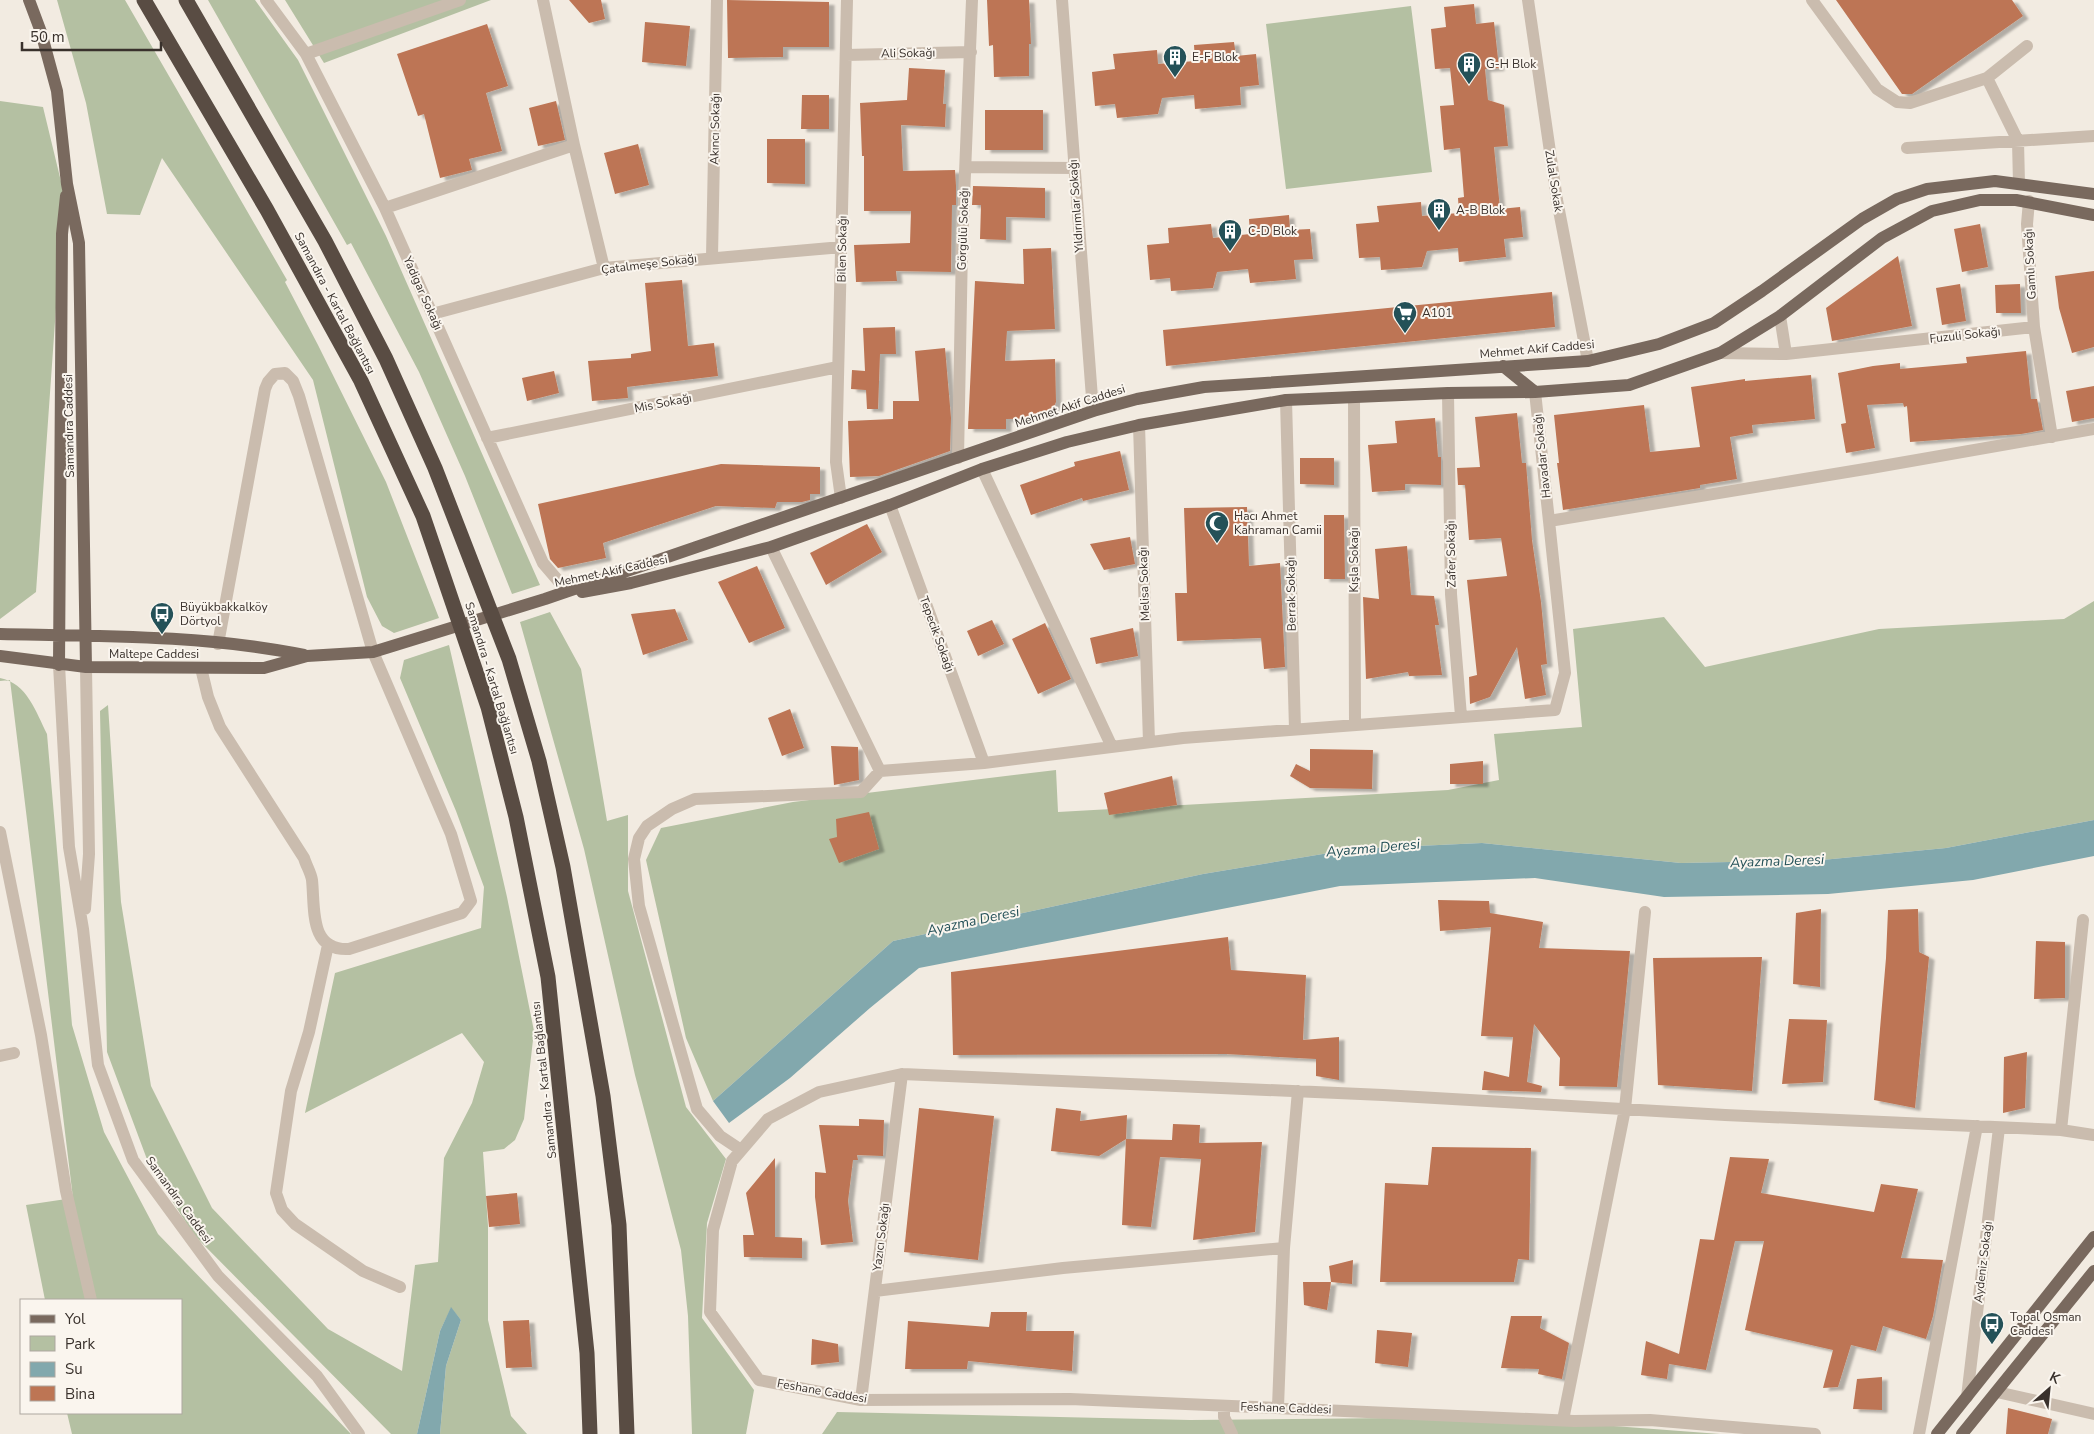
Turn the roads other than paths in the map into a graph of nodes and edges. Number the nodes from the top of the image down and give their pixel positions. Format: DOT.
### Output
graph roads {
  1 [pos="29,0"];
  2 [pos="144,0"];
  3 [pos="186,0"];
  4 [pos="266,0"];
  5 [pos="460,0"];
  6 [pos="543,0"];
  7 [pos="717,0"];
  8 [pos="847,0"];
  9 [pos="972,0"];
  10 [pos="1062,0"];
  11 [pos="1528,0"];
  12 [pos="1812,0"];
  13 [pos="2027,46"];
  14 [pos="971,52"];
  15 [pos="306,54"];
  16 [pos="846,55"];
  17 [pos="1986,78"];
  18 [pos="2094,136"];
  19 [pos="2018,141"];
  20 [pos="574,145"];
  21 [pos="1907,148"];
  22 [pos="966,167"];
  23 [pos="1074,168"];
  24 [pos="67,184"];
  25 [pos="2019,184"];
  26 [pos="1927,189"];
  27 [pos="2094,194"];
  28 [pos="2029,201"];
  29 [pos="385,208"];
  30 [pos="1932,211"];
  31 [pos="2094,215"];
  32 [pos="842,247"];
  33 [pos="712,257"];
  34 [pos="604,268"];
  35 [pos="432,314"];
  36 [pos="1780,316"];
  37 [pos="2034,327"];
  38 [pos="1720,353"];
  39 [pos="1786,354"];
  40 [pos="1588,361"];
  41 [pos="1503,366"];
  42 [pos="838,367"];
  43 [pos="1344,378"];
  44 [pos="1535,392"];
  45 [pos="1448,393"];
  46 [pos="1354,397"];
  47 [pos="1286,400"];
  48 [pos="1093,411"];
  49 [pos="1139,425"];
  50 [pos="2094,429"];
  51 [pos="2052,437"];
  52 [pos="487,438"];
  53 [pos="958,458"];
  54 [pos="982,469"];
  55 [pos="841,498"];
  56 [pos="890,505"];
  57 [pos="1549,521"];
  58 [pos="771,547"];
  59 [pos="567,591"];
  60 [pos="545,599"];
  61 [pos="0,634"];
  62 [pos="60,635"];
  63 [pos="86,635"];
  64 [pos="218,644"];
  65 [pos="373,652"];
  66 [pos="0,656"];
  67 [pos="307,656"];
  68 [pos="59,665"];
  69 [pos="86,668"];
  70 [pos="201,668"];
  71 [pos="1461,716"];
  72 [pos="1355,724"];
  73 [pos="1295,729"];
  74 [pos="1149,742"];
  75 [pos="1112,747"];
  76 [pos="984,763"];
  77 [pos="880,771"];
  78 [pos="0,832"];
  79 [pos="1645,912"];
  80 [pos="2083,920"];
  81 [pos="83,929"];
  82 [pos="328,945"];
  83 [pos="14,1053"];
  84 [pos="0,1056"];
  85 [pos="902,1074"];
  86 [pos="1298,1091"];
  87 [pos="1625,1109"];
  88 [pos="1977,1126"];
  89 [pos="1999,1128"];
  90 [pos="2061,1130"];
  91 [pos="2094,1135"];
  92 [pos="741,1150"];
  93 [pos="2094,1237"];
  94 [pos="1284,1248"];
  95 [pos="2094,1271"];
  96 [pos="400,1287"];
  97 [pos="875,1291"];
  98 [pos="91,1299"];
  99 [pos="1997,1392"];
  100 [pos="1967,1397"];
  101 [pos="861,1400"];
  102 [pos="1224,1406"];
  103 [pos="1278,1407"];
  104 [pos="2094,1414"];
  105 [pos="1563,1420"];
  106 [pos="359,1434"];
  107 [pos="590,1434"];
  108 [pos="627,1434"];
  109 [pos="1232,1434"];
  110 [pos="1815,1434"];
  111 [pos="1919,1434"];
  112 [pos="1937,1434"];
  113 [pos="1962,1434"];
  1 -- 24 [label="main road, Samandıra Caddesi"];
  2 -- 107 [label="highway, Samandıra - Kartal Bağlantısı"];
  3 -- 108 [label="highway, Samandıra - Kartal Bağlantısı"];
  4 -- 15 [label="street, Yadigar Sokağı"];
  5 -- 15 [label="street"];
  6 -- 20 [label="street"];
  7 -- 33 [label="street, Akıncı Sokağı"];
  8 -- 16 [label="street, Bilen Sokağı"];
  9 -- 14 [label="street, Görgülü Sokağı"];
  10 -- 23 [label="street, Yıldırımlar Sokağı"];
  11 -- 40 [label="street, Zulal Sokak"];
  12 -- 17 [label="street"];
  13 -- 17 [label="street"];
  14 -- 16 [label="street, Ali Sokağı"];
  14 -- 22 [label="street, Görgülü Sokağı"];
  15 -- 29 [label="street, Yadigar Sokağı"];
  16 -- 32 [label="street, Bilen Sokağı"];
  17 -- 19 [label="street"];
  18 -- 19 [label="street"];
  19 -- 21 [label="street"];
  19 -- 25 [label="street"];
  20 -- 29 [label="street"];
  20 -- 34 [label="street"];
  22 -- 23 [label="street"];
  22 -- 53 [label="street, Görgülü Sokağı"];
  23 -- 48 [label="street, Yıldırımlar Sokağı"];
  24 -- 62 [label="main road, Samandıra Caddesi"];
  24 -- 63 [label="main road, Samandıra Caddesi"];
  25 -- 26 [label="main road, Mehmet Akif Caddesi"];
  25 -- 27 [label="main road, Mehmet Akif Caddesi"];
  26 -- 30 [label="main road"];
  26 -- 40 [label="main road, Mehmet Akif Caddesi"];
  28 -- 30 [label="main road, Mehmet Akif Caddesi"];
  28 -- 31 [label="main road, Mehmet Akif Caddesi"];
  28 -- 37 [label="street, Gamlı Sokağı"];
  29 -- 35 [label="street, Yadigar Sokağı"];
  30 -- 36 [label="main road, Mehmet Akif Caddesi"];
  32 -- 33 [label="street, Çatalmeşe Sokağı"];
  32 -- 42 [label="street, Bilen Sokağı"];
  33 -- 34 [label="street, Çatalmeşe Sokağı"];
  34 -- 35 [label="street, Çatalmeşe Sokağı"];
  35 -- 52 [label="street, Yadigar Sokağı"];
  36 -- 38 [label="main road, Mehmet Akif Caddesi"];
  36 -- 39 [label="street"];
  37 -- 39 [label="street, Fuzuli Sokağı"];
  37 -- 51 [label="street"];
  38 -- 39 [label="street, Fuzuli Sokağı"];
  38 -- 44 [label="main road, Mehmet Akif Caddesi"];
  40 -- 41 [label="main road, Mehmet Akif Caddesi"];
  41 -- 43 [label="main road, Mehmet Akif Caddesi"];
  41 -- 44 [label="main road"];
  42 -- 52 [label="street, Mis Sokağı"];
  42 -- 55 [label="street, Bilen Sokağı"];
  43 -- 46 [label="main road"];
  43 -- 48 [label="main road, Mehmet Akif Caddesi"];
  44 -- 45 [label="main road, Mehmet Akif Caddesi"];
  44 -- 57 [label="street, Havadar Sokağı"];
  45 -- 46 [label="main road, Mehmet Akif Caddesi"];
  45 -- 71 [label="street, Zafer Sokağı"];
  46 -- 47 [label="main road, Mehmet Akif Caddesi"];
  46 -- 72 [label="street, Kışla Sokağı"];
  47 -- 49 [label="main road, Mehmet Akif Caddesi"];
  47 -- 73 [label="street, Berrak Sokağı"];
  48 -- 53 [label="main road, Mehmet Akif Caddesi"];
  49 -- 54 [label="main road, Mehmet Akif Caddesi"];
  49 -- 74 [label="street, Melisa Sokağı"];
  50 -- 51 [label="street"];
  51 -- 57 [label="street"];
  52 -- 59 [label="street, Yadigar Sokağı"];
  53 -- 54 [label="main road"];
  53 -- 55 [label="main road, Mehmet Akif Caddesi"];
  54 -- 56 [label="main road, Mehmet Akif Caddesi"];
  54 -- 75 [label="street"];
  55 -- 59 [label="main road, Mehmet Akif Caddesi"];
  56 -- 58 [label="main road, Mehmet Akif Caddesi"];
  56 -- 76 [label="street, Tepecik Sokağı"];
  57 -- 71 [label="street, Havadar Sokağı"];
  58 -- 60 [label="main road, Mehmet Akif Caddesi"];
  58 -- 77 [label="street"];
  59 -- 60 [label="main road, Mehmet Akif Caddesi"];
  60 -- 65 [label="main road, Maltepe Caddesi"];
  61 -- 62 [label="main road, Maltepe Caddesi"];
  62 -- 63 [label="main road, Maltepe Caddesi"];
  62 -- 68 [label="main road, Samandıra Caddesi"];
  63 -- 64 [label="main road, Maltepe Caddesi"];
  63 -- 69 [label="main road, Samandıra Caddesi"];
  64 -- 65 [label="street"];
  64 -- 67 [label="main road, Maltepe Caddesi"];
  65 -- 67 [label="main road, Maltepe Caddesi"];
  65 -- 82 [label="street"];
  66 -- 68 [label="main road, Maltepe Caddesi"];
  67 -- 70 [label="main road, Maltepe Caddesi"];
  68 -- 69 [label="main road, Maltepe Caddesi"];
  68 -- 81 [label="street"];
  69 -- 70 [label="main road, Maltepe Caddesi"];
  69 -- 81 [label="street"];
  70 -- 82 [label="street"];
  71 -- 72 [label="street"];
  72 -- 73 [label="street"];
  73 -- 74 [label="street"];
  74 -- 75 [label="street"];
  75 -- 76 [label="street"];
  76 -- 77 [label="street"];
  77 -- 92 [label="street"];
  78 -- 98 [label="street"];
  79 -- 87 [label="street"];
  80 -- 90 [label="street"];
  81 -- 106 [label="street, Samandıra Caddesi"];
  82 -- 96 [label="street"];
  83 -- 84 [label="street"];
  85 -- 86 [label="street"];
  85 -- 92 [label="street"];
  85 -- 97 [label="street, Yazıcı Sokağı"];
  86 -- 87 [label="street"];
  86 -- 94 [label="street"];
  87 -- 88 [label="street"];
  87 -- 105 [label="street"];
  88 -- 89 [label="street"];
  88 -- 111 [label="street"];
  89 -- 90 [label="street"];
  89 -- 100 [label="street, Aydeniz Sokağı"];
  90 -- 91 [label="street"];
  92 -- 101 [label="street, Feshane Caddesi"];
  93 -- 100 [label="main road"];
  94 -- 97 [label="street"];
  94 -- 103 [label="street"];
  95 -- 99 [label="main road"];
  97 -- 101 [label="street, Yazıcı Sokağı"];
  99 -- 104 [label="street"];
  99 -- 113 [label="main road"];
  100 -- 112 [label="main road"];
  101 -- 102 [label="street, Feshane Caddesi"];
  102 -- 103 [label="street, Feshane Caddesi"];
  102 -- 109 [label="street"];
  103 -- 105 [label="street, Feshane Caddesi"];
  105 -- 110 [label="street, Feshane Caddesi"];
}
